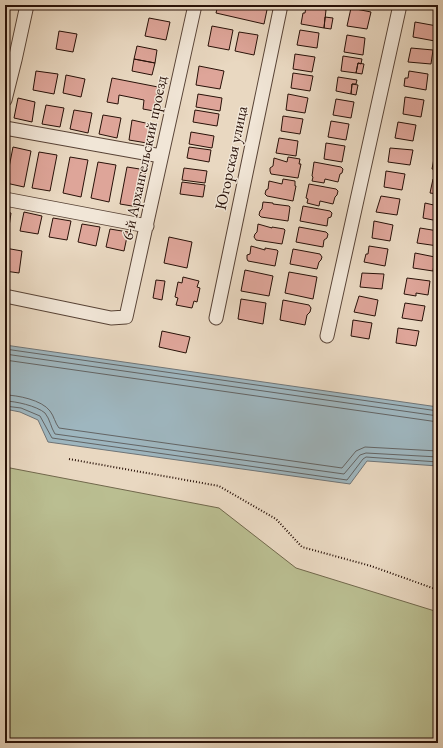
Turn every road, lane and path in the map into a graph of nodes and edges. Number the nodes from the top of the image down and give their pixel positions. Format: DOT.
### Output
graph roads {
  1 [pos="27,5"];
  2 [pos="195,5"];
  3 [pos="281,5"];
  4 [pos="400,5"];
  5 [pos="15,60"];
  6 [pos="5,80"];
  7 [pos="5,100"];
  8 [pos="5,128"];
  9 [pos="161,156"];
  10 [pos="5,199"];
  11 [pos="147,226"];
  12 [pos="5,296"];
  13 [pos="216,318"];
  14 [pos="327,336"];
  15 [pos="69,459"];
  16 [pos="438,590"];
  1 -- 5 [label="street"];
  2 -- 9 [label="street, 6-й Архангельский проезд"];
  3 -- 13 [label="street, Югорская улица"];
  4 -- 14 [label="street"];
  5 -- 6 [label="street"];
  5 -- 7 [label="street"];
  8 -- 9 [label="street"];
  9 -- 11 [label="street, 6-й Архангельский проезд"];
  10 -- 11 [label="street"];
  11 -- 12 [label="street, 6-й Архангельский проезд"];
  15 -- 16 [label="path"];
}
